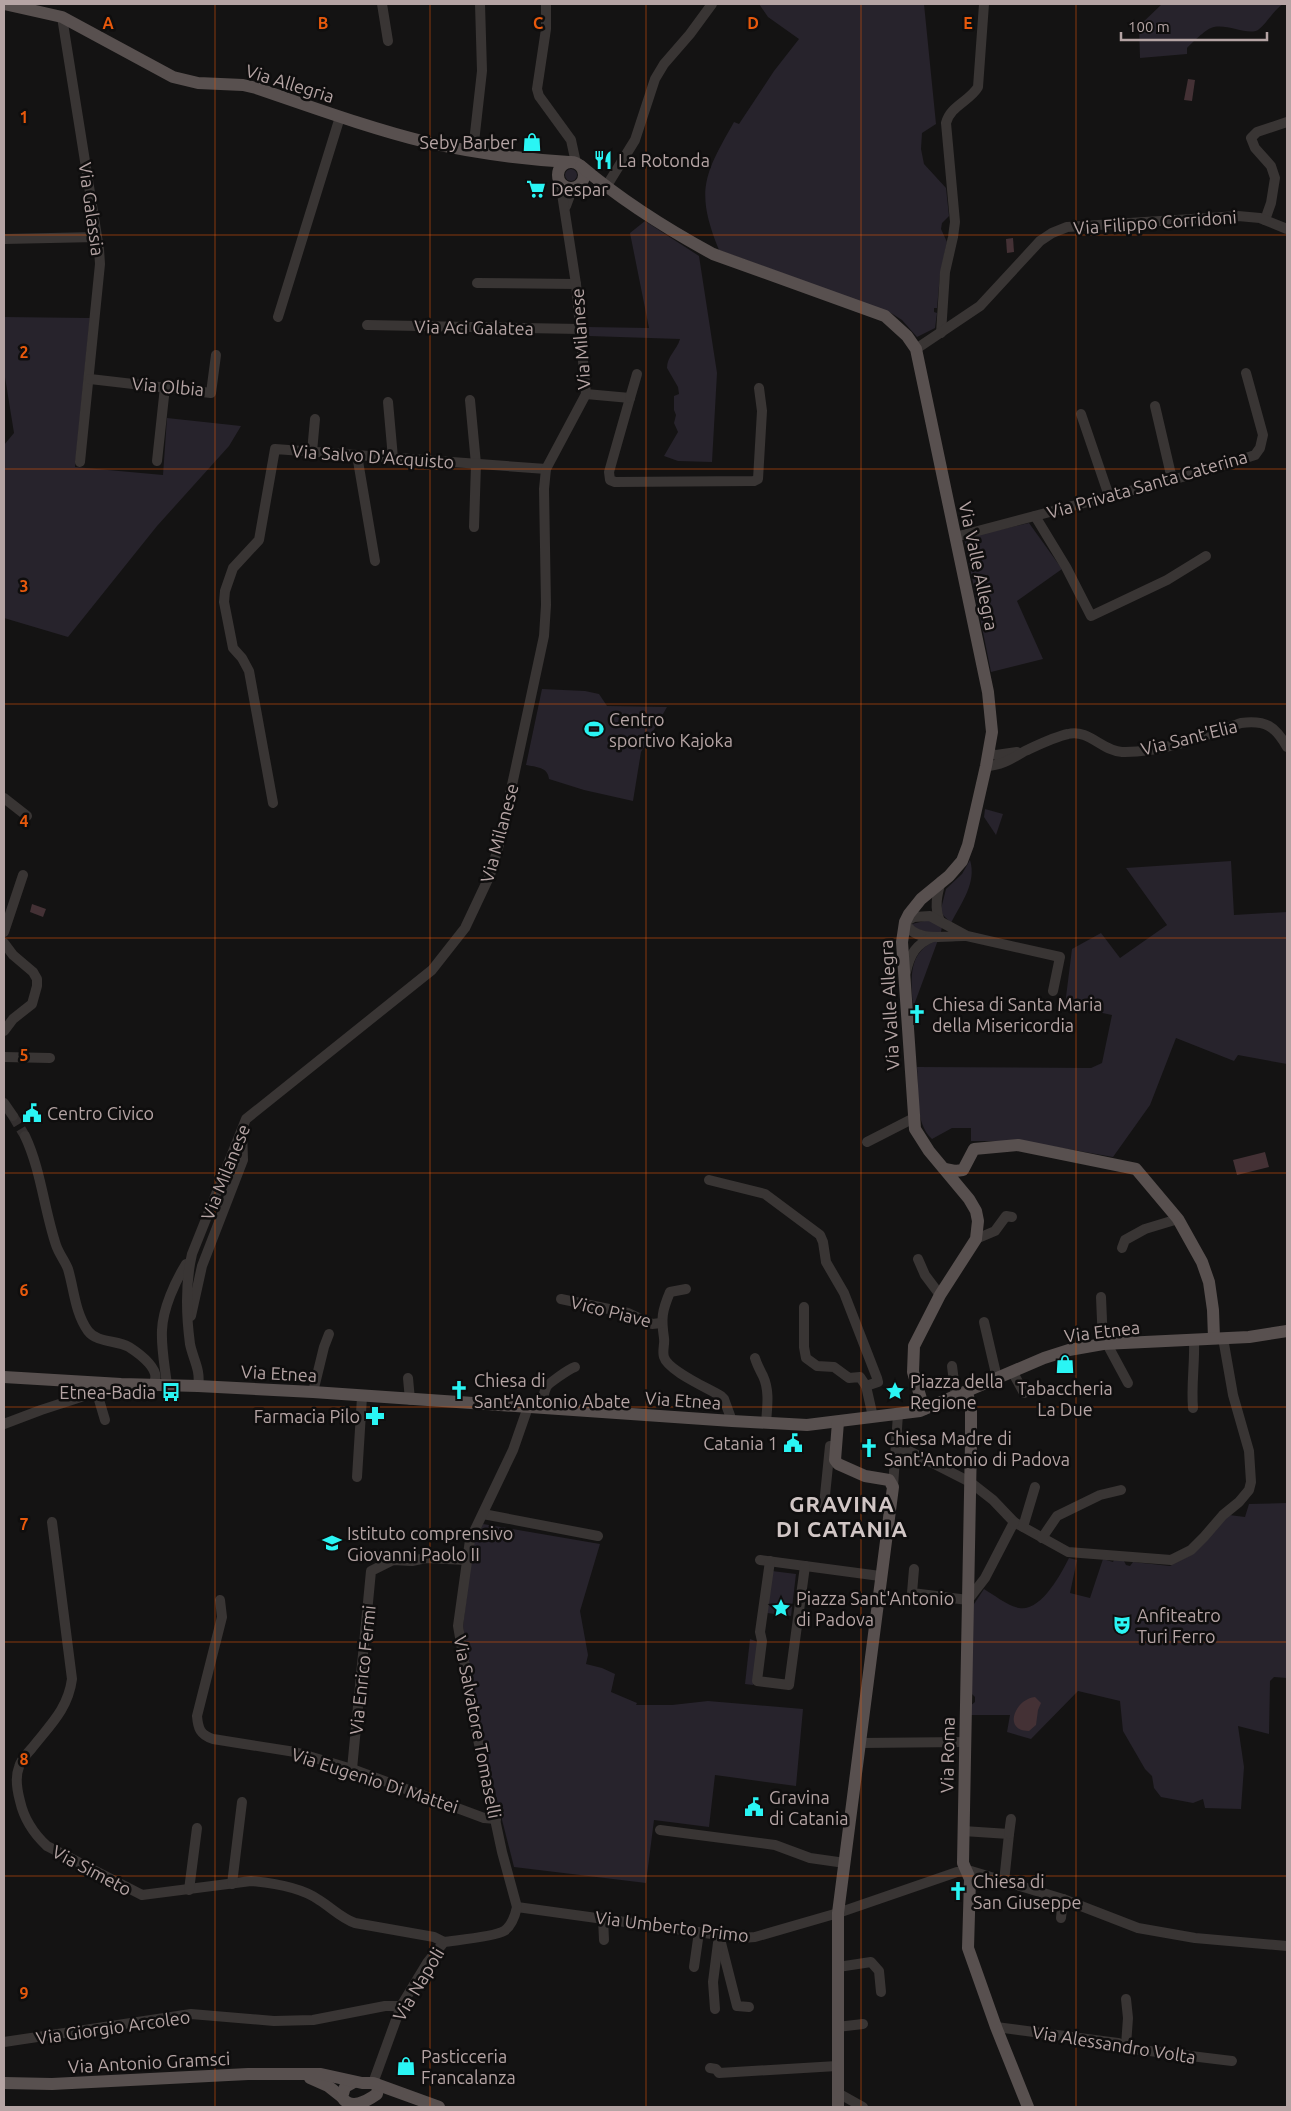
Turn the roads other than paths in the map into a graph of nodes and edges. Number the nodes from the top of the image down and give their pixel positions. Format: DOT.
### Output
graph roads {
  1 [pos="4,4"];
  2 [pos="382,4"];
  3 [pos="480,4"];
  4 [pos="546,4"];
  5 [pos="712,4"];
  6 [pos="984,4"];
  7 [pos="62,17"];
  8 [pos="388,42"];
  9 [pos="340,117"];
  10 [pos="1287,122"];
  11 [pos="473,150"];
  12 [pos="528,159"];
  13 [pos="575,164"];
  14 [pos="560,180"];
  15 [pos="576,187"];
  16 [pos="606,187"];
  17 [pos="565,207"];
  18 [pos="1265,220"];
  19 [pos="1287,229"];
  20 [pos="98,237"];
  21 [pos="4,239"];
  22 [pos="477,283"];
  23 [pos="576,284"];
  24 [pos="278,317"];
  25 [pos="367,325"];
  26 [pos="581,329"];
  27 [pos="941,333"];
  28 [pos="916,349"];
  29 [pos="216,355"];
  30 [pos="1246,373"];
  31 [pos="637,374"];
  32 [pos="90,379"];
  33 [pos="165,387"];
  34 [pos="759,388"];
  35 [pos="586,394"];
  36 [pos="630,398"];
  37 [pos="470,400"];
  38 [pos="388,402"];
  39 [pos="1155,406"];
  40 [pos="1081,414"];
  41 [pos="315,420"];
  42 [pos="312,452"];
  43 [pos="357,455"];
  44 [pos="392,458"];
  45 [pos="157,461"];
  46 [pos="80,462"];
  47 [pos="476,464"];
  48 [pos="546,469"];
  49 [pos="1172,480"];
  50 [pos="1109,496"];
  51 [pos="1035,516"];
  52 [pos="474,527"];
  53 [pos="955,536"];
  54 [pos="1206,556"];
  55 [pos="375,561"];
  56 [pos="1287,747"];
  57 [pos="1028,750"];
  58 [pos="989,753"];
  59 [pos="986,766"];
  60 [pos="4,798"];
  61 [pos="273,803"];
  62 [pos="27,816"];
  63 [pos="23,875"];
  64 [pos="941,881"];
  65 [pos="905,922"];
  66 [pos="940,922"];
  67 [pos="4,932"];
  68 [pos="934,936"];
  69 [pos="967,936"];
  70 [pos="4,944"];
  71 [pos="903,980"];
  72 [pos="1053,991"];
  73 [pos="4,1031"];
  74 [pos="4,1057"];
  75 [pos="50,1058"];
  76 [pos="4,1103"];
  77 [pos="4,1110"];
  78 [pos="914,1118"];
  79 [pos="241,1129"];
  80 [pos="25,1136"];
  81 [pos="867,1142"];
  82 [pos="967,1166"];
  83 [pos="945,1169"];
  84 [pos="709,1180"];
  85 [pos="969,1199"];
  86 [pos="1012,1217"];
  87 [pos="1178,1219"];
  88 [pos="976,1239"];
  89 [pos="1122,1248"];
  90 [pos="192,1254"];
  91 [pos="918,1259"];
  92 [pos="686,1288"];
  93 [pos="940,1295"];
  94 [pos="1101,1297"];
  95 [pos="562,1299"];
  96 [pos="804,1307"];
  97 [pos="984,1322"];
  98 [pos="661,1323"];
  99 [pos="189,1330"];
  100 [pos="1287,1333"];
  101 [pos="329,1334"];
  102 [pos="1219,1338"];
  103 [pos="1194,1340"];
  104 [pos="1105,1344"];
  105 [pos="755,1358"];
  106 [pos="952,1366"];
  107 [pos="574,1367"];
  108 [pos="159,1368"];
  109 [pos="1012,1371"];
  110 [pos="4,1377"];
  111 [pos="408,1378"];
  112 [pos="997,1378"];
  113 [pos="1128,1383"];
  114 [pos="121,1384"];
  115 [pos="153,1384"];
  116 [pos="167,1385"];
  117 [pos="198,1386"];
  118 [pos="866,1386"];
  119 [pos="313,1392"];
  120 [pos="97,1393"];
  121 [pos="1024,1393"];
  122 [pos="961,1395"];
  123 [pos="362,1397"];
  124 [pos="410,1400"];
  125 [pos="528,1407"];
  126 [pos="541,1408"];
  127 [pos="1193,1408"];
  128 [pos="924,1410"];
  129 [pos="898,1414"];
  130 [pos="873,1417"];
  131 [pos="105,1420"];
  132 [pos="732,1421"];
  133 [pos="836,1422"];
  134 [pos="766,1423"];
  135 [pos="4,1424"];
  136 [pos="896,1446"];
  137 [pos="357,1477"];
  138 [pos="970,1482"];
  139 [pos="893,1486"];
  140 [pos="1035,1487"];
  141 [pos="1121,1490"];
  142 [pos="824,1506"];
  143 [pos="483,1514"];
  144 [pos="52,1522"];
  145 [pos="1019,1525"];
  146 [pos="598,1536"];
  147 [pos="1042,1538"];
  148 [pos="466,1560"];
  149 [pos="805,1566"];
  150 [pos="914,1569"];
  151 [pos="880,1576"];
  152 [pos="973,1587"];
  153 [pos="220,1600"];
  154 [pos="968,1600"];
  155 [pos="965,1742"];
  156 [pos="860,1743"];
  157 [pos="352,1769"];
  158 [pos="242,1802"];
  159 [pos="496,1819"];
  160 [pos="1011,1819"];
  161 [pos="197,1828"];
  162 [pos="660,1830"];
  163 [pos="963,1831"];
  164 [pos="1009,1834"];
  165 [pos="845,1863"];
  166 [pos="966,1872"];
  167 [pos="1004,1882"];
  168 [pos="232,1884"];
  169 [pos="188,1890"];
  170 [pos="1063,1899"];
  171 [pos="517,1907"];
  172 [pos="838,1913"];
  173 [pos="603,1918"];
  174 [pos="1060,1918"];
  175 [pos="700,1932"];
  176 [pos="719,1935"];
  177 [pos="604,1940"];
  178 [pos="444,1942"];
  179 [pos="1287,1946"];
  180 [pos="694,1967"];
  181 [pos="838,1967"];
  182 [pos="881,1992"];
  183 [pos="1126,1999"];
  184 [pos="401,2006"];
  185 [pos="749,2007"];
  186 [pos="715,2009"];
  187 [pos="863,2024"];
  188 [pos="996,2026"];
  189 [pos="837,2027"];
  190 [pos="4,2042"];
  191 [pos="1126,2046"];
  192 [pos="1232,2061"];
  193 [pos="838,2066"];
  194 [pos="710,2068"];
  195 [pos="296,2074"];
  196 [pos="354,2082"];
  197 [pos="4,2083"];
  198 [pos="374,2083"];
  199 [pos="838,2093"];
  200 [pos="414,2097"];
  201 [pos="344,2102"];
  202 [pos="366,2102"];
  203 [pos="439,2107"];
  204 [pos="838,2107"];
  205 [pos="863,2107"];
  206 [pos="1028,2107"];
  1 -- 7 [label="main road, Via Allegria"];
  2 -- 8 [label="street"];
  3 -- 11 [label="street"];
  4 -- 13 [label="street"];
  5 -- 16 [label="street"];
  6 -- 27 [label="street"];
  7 -- 9 [label="main road, Via Allegria"];
  7 -- 20 [label="street, Via Galassia"];
  9 -- 11 [label="main road, Via Allegria"];
  9 -- 24 [label="street"];
  10 -- 18 [label="street"];
  11 -- 12 [label="main road, Via Allegria"];
  12 -- 13 [label="main road"];
  12 -- 14 [label="main road"];
  13 -- 14 [label="main road"];
  13 -- 15 [label="main road"];
  13 -- 16 [label="main road, Via Valle Allegra"];
  14 -- 15 [label="main road"];
  14 -- 17 [label="street, Via Milanese"];
  15 -- 16 [label="main road"];
  15 -- 17 [label="street"];
  16 -- 28 [label="main road, Via Valle Allegra"];
  17 -- 23 [label="street, Via Milanese"];
  18 -- 19 [label="street, Via Filippo Corridoni"];
  18 -- 27 [label="street, Via Filippo Corridoni"];
  20 -- 21 [label="street"];
  20 -- 32 [label="street, Via Galassia"];
  22 -- 23 [label="street"];
  23 -- 26 [label="street, Via Milanese"];
  25 -- 26 [label="street, Via Aci Galatea"];
  26 -- 35 [label="street, Via Milanese"];
  27 -- 28 [label="street, Via Filippo Corridoni"];
  28 -- 53 [label="main road, Via Valle Allegra"];
  29 -- 33 [label="street, Via Olbia"];
  30 -- 49 [label="street, Via Privata Santa Caterina"];
  31 -- 36 [label="street"];
  32 -- 33 [label="street, Via Olbia"];
  32 -- 46 [label="street, Via Galassia"];
  33 -- 45 [label="street"];
  34 -- 36 [label="street"];
  35 -- 36 [label="street"];
  35 -- 48 [label="street, Via Milanese"];
  37 -- 47 [label="street"];
  38 -- 44 [label="street"];
  39 -- 49 [label="street"];
  40 -- 50 [label="street"];
  41 -- 42 [label="street"];
  42 -- 43 [label="street, Via Salvo D'Acquisto"];
  42 -- 61 [label="street, Via Salvo D'Acquisto"];
  43 -- 44 [label="street, Via Salvo D'Acquisto"];
  43 -- 55 [label="street"];
  44 -- 47 [label="street, Via Salvo D'Acquisto"];
  47 -- 48 [label="street, Via Salvo D'Acquisto"];
  47 -- 52 [label="street"];
  48 -- 79 [label="street, Via Milanese"];
  49 -- 50 [label="street, Via Privata Santa Caterina"];
  50 -- 51 [label="street, Via Privata Santa Caterina"];
  51 -- 53 [label="street, Via Privata Santa Caterina"];
  51 -- 54 [label="street"];
  53 -- 58 [label="main road, Via Valle Allegra"];
  56 -- 57 [label="street, Via Sant'Elia"];
  57 -- 58 [label="street"];
  57 -- 59 [label="street"];
  58 -- 59 [label="main road, Via Valle Allegra"];
  59 -- 64 [label="main road, Via Valle Allegra"];
  60 -- 62 [label="street"];
  63 -- 67 [label="street"];
  64 -- 65 [label="main road, Via Valle Allegra"];
  64 -- 66 [label="street"];
  65 -- 66 [label="street"];
  65 -- 68 [label="street"];
  65 -- 71 [label="main road, Via Valle Allegra"];
  66 -- 69 [label="street"];
  68 -- 69 [label="street"];
  68 -- 71 [label="street"];
  69 -- 72 [label="street"];
  70 -- 73 [label="street"];
  71 -- 78 [label="main road, Via Valle Allegra"];
  74 -- 75 [label="street"];
  76 -- 77 [label="street"];
  78 -- 81 [label="street"];
  78 -- 83 [label="main road, Via Valle Allegra"];
  79 -- 90 [label="street, Via Milanese"];
  79 -- 99 [label="street"];
  80 -- 108 [label="street"];
  82 -- 83 [label="main road"];
  82 -- 85 [label="main road"];
  82 -- 87 [label="main road"];
  83 -- 85 [label="main road, Via Valle Allegra"];
  84 -- 118 [label="street"];
  85 -- 88 [label="main road"];
  86 -- 88 [label="street"];
  87 -- 89 [label="street"];
  87 -- 102 [label="main road"];
  88 -- 93 [label="main road"];
  90 -- 99 [label="street, Via Milanese"];
  90 -- 108 [label="street"];
  91 -- 93 [label="street"];
  92 -- 98 [label="street"];
  93 -- 128 [label="main road"];
  94 -- 104 [label="street"];
  95 -- 98 [label="street, Vico Piave"];
  96 -- 118 [label="street"];
  97 -- 112 [label="street"];
  98 -- 132 [label="street"];
  99 -- 117 [label="street, Via Milanese"];
  100 -- 102 [label="main road, Via Etnea"];
  101 -- 119 [label="street"];
  102 -- 103 [label="main road, Via Etnea"];
  102 -- 147 [label="street"];
  103 -- 104 [label="main road, Via Etnea"];
  103 -- 127 [label="street"];
  104 -- 109 [label="main road, Via Etnea"];
  104 -- 113 [label="street"];
  105 -- 134 [label="street"];
  106 -- 122 [label="street"];
  107 -- 126 [label="street"];
  108 -- 115 [label="street"];
  108 -- 116 [label="street"];
  109 -- 112 [label="main road, Via Etnea"];
  109 -- 121 [label="street"];
  110 -- 114 [label="main road, Via Etnea"];
  111 -- 124 [label="street"];
  112 -- 122 [label="main road, Via Etnea"];
  114 -- 115 [label="main road, Via Etnea"];
  114 -- 120 [label="street"];
  115 -- 116 [label="main road, Via Etnea"];
  116 -- 117 [label="main road, Via Etnea"];
  117 -- 119 [label="main road, Via Etnea"];
  118 -- 130 [label="street"];
  119 -- 123 [label="main road, Via Etnea"];
  120 -- 131 [label="street"];
  120 -- 135 [label="street"];
  122 -- 128 [label="main road, Via Etnea"];
  122 -- 138 [label="main road, Via Roma"];
  123 -- 124 [label="main road, Via Etnea"];
  123 -- 137 [label="street"];
  124 -- 125 [label="main road, Via Etnea"];
  125 -- 126 [label="main road, Via Etnea"];
  125 -- 143 [label="street, Via Salvatore Tomaselli"];
  126 -- 132 [label="main road, Via Etnea"];
  128 -- 129 [label="main road, Via Etnea"];
  129 -- 130 [label="main road, Via Etnea"];
  129 -- 136 [label="street"];
  130 -- 133 [label="main road, Via Etnea"];
  132 -- 134 [label="main road, Via Etnea"];
  133 -- 134 [label="main road, Via Etnea"];
  133 -- 139 [label="main road"];
  133 -- 142 [label="street"];
  136 -- 138 [label="street"];
  136 -- 139 [label="street"];
  138 -- 145 [label="street"];
  138 -- 152 [label="main road, Via Roma"];
  139 -- 151 [label="main road"];
  140 -- 145 [label="street"];
  141 -- 147 [label="street"];
  143 -- 146 [label="street"];
  143 -- 148 [label="street, Via Salvatore Tomaselli"];
  144 -- 169 [label="street, Via Simeto"];
  145 -- 147 [label="street"];
  145 -- 152 [label="street"];
  148 -- 157 [label="street, Via Enrico Fermi"];
  148 -- 159 [label="street, Via Salvatore Tomaselli"];
  149 -- 149 [label="street"];
  149 -- 151 [label="street"];
  150 -- 154 [label="street"];
  151 -- 156 [label="main road"];
  152 -- 154 [label="main road, Via Roma"];
  153 -- 157 [label="street, Via Eugenio Di Mattei"];
  154 -- 155 [label="main road, Via Roma"];
  155 -- 156 [label="street"];
  155 -- 163 [label="main road, Via Roma"];
  156 -- 165 [label="main road"];
  157 -- 159 [label="street, Via Eugenio Di Mattei"];
  158 -- 168 [label="street"];
  159 -- 171 [label="street, Via Salvatore Tomaselli"];
  160 -- 164 [label="street"];
  161 -- 169 [label="street"];
  162 -- 165 [label="street"];
  163 -- 164 [label="street"];
  163 -- 166 [label="main road, Via Roma"];
  164 -- 167 [label="street"];
  165 -- 172 [label="main road"];
  166 -- 167 [label="street"];
  166 -- 172 [label="street, Via Umberto Primo"];
  166 -- 188 [label="main road, Via Roma"];
  167 -- 170 [label="street"];
  168 -- 169 [label="street, Via Simeto"];
  168 -- 178 [label="street, Via Simeto"];
  170 -- 174 [label="street"];
  170 -- 179 [label="street"];
  171 -- 173 [label="street, Via Umberto Primo"];
  171 -- 178 [label="street, Via Napoli"];
  172 -- 176 [label="street, Via Umberto Primo"];
  172 -- 181 [label="main road"];
  173 -- 175 [label="street, Via Umberto Primo"];
  173 -- 177 [label="street"];
  175 -- 176 [label="street, Via Umberto Primo"];
  175 -- 180 [label="street"];
  176 -- 185 [label="street"];
  176 -- 186 [label="street"];
  178 -- 184 [label="street, Via Napoli"];
  181 -- 182 [label="street"];
  181 -- 189 [label="main road"];
  183 -- 191 [label="street"];
  184 -- 190 [label="street, Via Giorgio Arcoleo"];
  184 -- 198 [label="street, Via Napoli"];
  187 -- 189 [label="street"];
  188 -- 191 [label="street, Via Alessandro Volta"];
  188 -- 206 [label="main road, Via Roma"];
  189 -- 193 [label="main road"];
  191 -- 192 [label="street, Via Alessandro Volta"];
  193 -- 194 [label="street"];
  193 -- 199 [label="main road"];
  195 -- 196 [label="main road, Via Antonio Gramsci"];
  195 -- 197 [label="main road, Via Antonio Gramsci"];
  195 -- 201 [label="main road"];
  196 -- 198 [label="main road, Via Antonio Gramsci"];
  196 -- 201 [label="main road"];
  198 -- 200 [label="main road, Via Antonio Gramsci"];
  198 -- 202 [label="main road"];
  199 -- 204 [label="main road"];
  199 -- 205 [label="street"];
  200 -- 202 [label="main road"];
  200 -- 203 [label="main road"];
  201 -- 202 [label="main road"];
}
